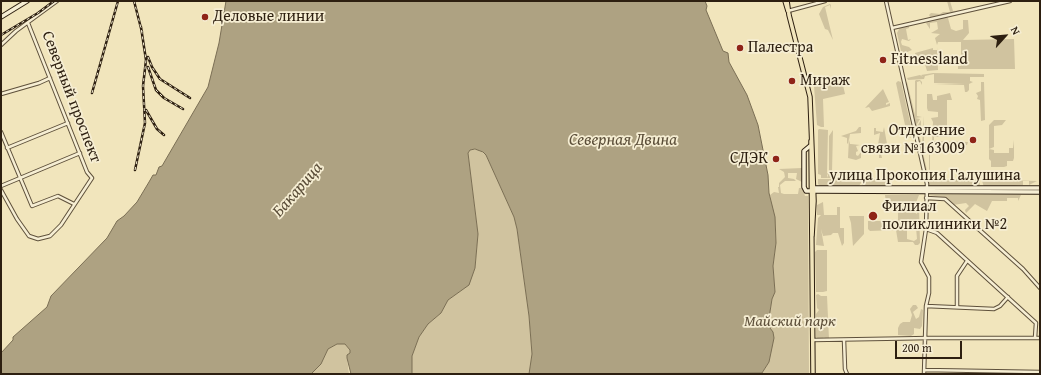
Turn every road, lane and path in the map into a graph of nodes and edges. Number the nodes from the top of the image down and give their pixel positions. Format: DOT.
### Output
graph roads {
  1 [pos="27,1"];
  2 [pos="57,1"];
  3 [pos="786,1"];
  4 [pos="824,1"];
  5 [pos="886,1"];
  6 [pos="1010,1"];
  7 [pos="788,11"];
  8 [pos="1,17"];
  9 [pos="28,23"];
  10 [pos="892,28"];
  11 [pos="1,45"];
  12 [pos="50,78"];
  13 [pos="1,94"];
  14 [pos="68,123"];
  15 [pos="1,132"];
  16 [pos="811,140"];
  17 [pos="810,146"];
  18 [pos="7,148"];
  19 [pos="80,153"];
  20 [pos="18,178"];
  21 [pos="1,186"];
  22 [pos="1040,188"];
  23 [pos="1,190"];
  24 [pos="812,190"];
  25 [pos="926,190"];
  26 [pos="1040,192"];
  27 [pos="926,198"];
  28 [pos="74,204"];
  29 [pos="926,229"];
  30 [pos="967,261"];
  31 [pos="1040,288"];
  32 [pos="1008,297"];
  33 [pos="926,306"];
  34 [pos="957,307"];
  35 [pos="925,338"];
  36 [pos="1035,338"];
  37 [pos="1040,338"];
  38 [pos="813,340"];
  39 [pos="844,340"];
  40 [pos="924,370"];
  41 [pos="1040,372"];
  42 [pos="813,374"];
  43 [pos="847,374"];
  44 [pos="924,374"];
  1 -- 8 [label="main road"];
  2 -- 9 [label="street"];
  3 -- 7 [label="main road"];
  4 -- 7 [label="street"];
  5 -- 10 [label="street"];
  6 -- 10 [label="street"];
  7 -- 16 [label="main road"];
  9 -- 11 [label="street"];
  9 -- 12 [label="street, Северный проспект"];
  10 -- 25 [label="street"];
  12 -- 13 [label="street"];
  12 -- 14 [label="street, Северный проспект"];
  14 -- 18 [label="street"];
  14 -- 19 [label="street, Северный проспект"];
  15 -- 18 [label="street"];
  16 -- 17 [label="main road"];
  16 -- 24 [label="main road"];
  17 -- 24 [label="main road"];
  17 -- 24 [label="main road"];
  18 -- 20 [label="street"];
  19 -- 20 [label="street"];
  19 -- 28 [label="street, Северный проспект"];
  20 -- 21 [label="street"];
  20 -- 28 [label="street"];
  22 -- 25 [label="main road, улица Прокопия Галушина"];
  23 -- 28 [label="street, Северный проспект"];
  24 -- 25 [label="main road, улица Прокопия Галушина"];
  24 -- 38 [label="main road"];
  25 -- 26 [label="main road, улица Прокопия Галушина"];
  25 -- 27 [label="street"];
  27 -- 29 [label="street"];
  27 -- 31 [label="street"];
  29 -- 30 [label="street"];
  29 -- 33 [label="street"];
  30 -- 32 [label="street"];
  30 -- 34 [label="street"];
  32 -- 34 [label="street"];
  32 -- 36 [label="street"];
  33 -- 34 [label="street"];
  33 -- 35 [label="street"];
  35 -- 36 [label="street"];
  35 -- 39 [label="street"];
  35 -- 40 [label="street"];
  36 -- 37 [label="street"];
  38 -- 39 [label="street"];
  38 -- 42 [label="main road"];
  39 -- 43 [label="street"];
  40 -- 41 [label="street"];
  40 -- 44 [label="street"];
}
